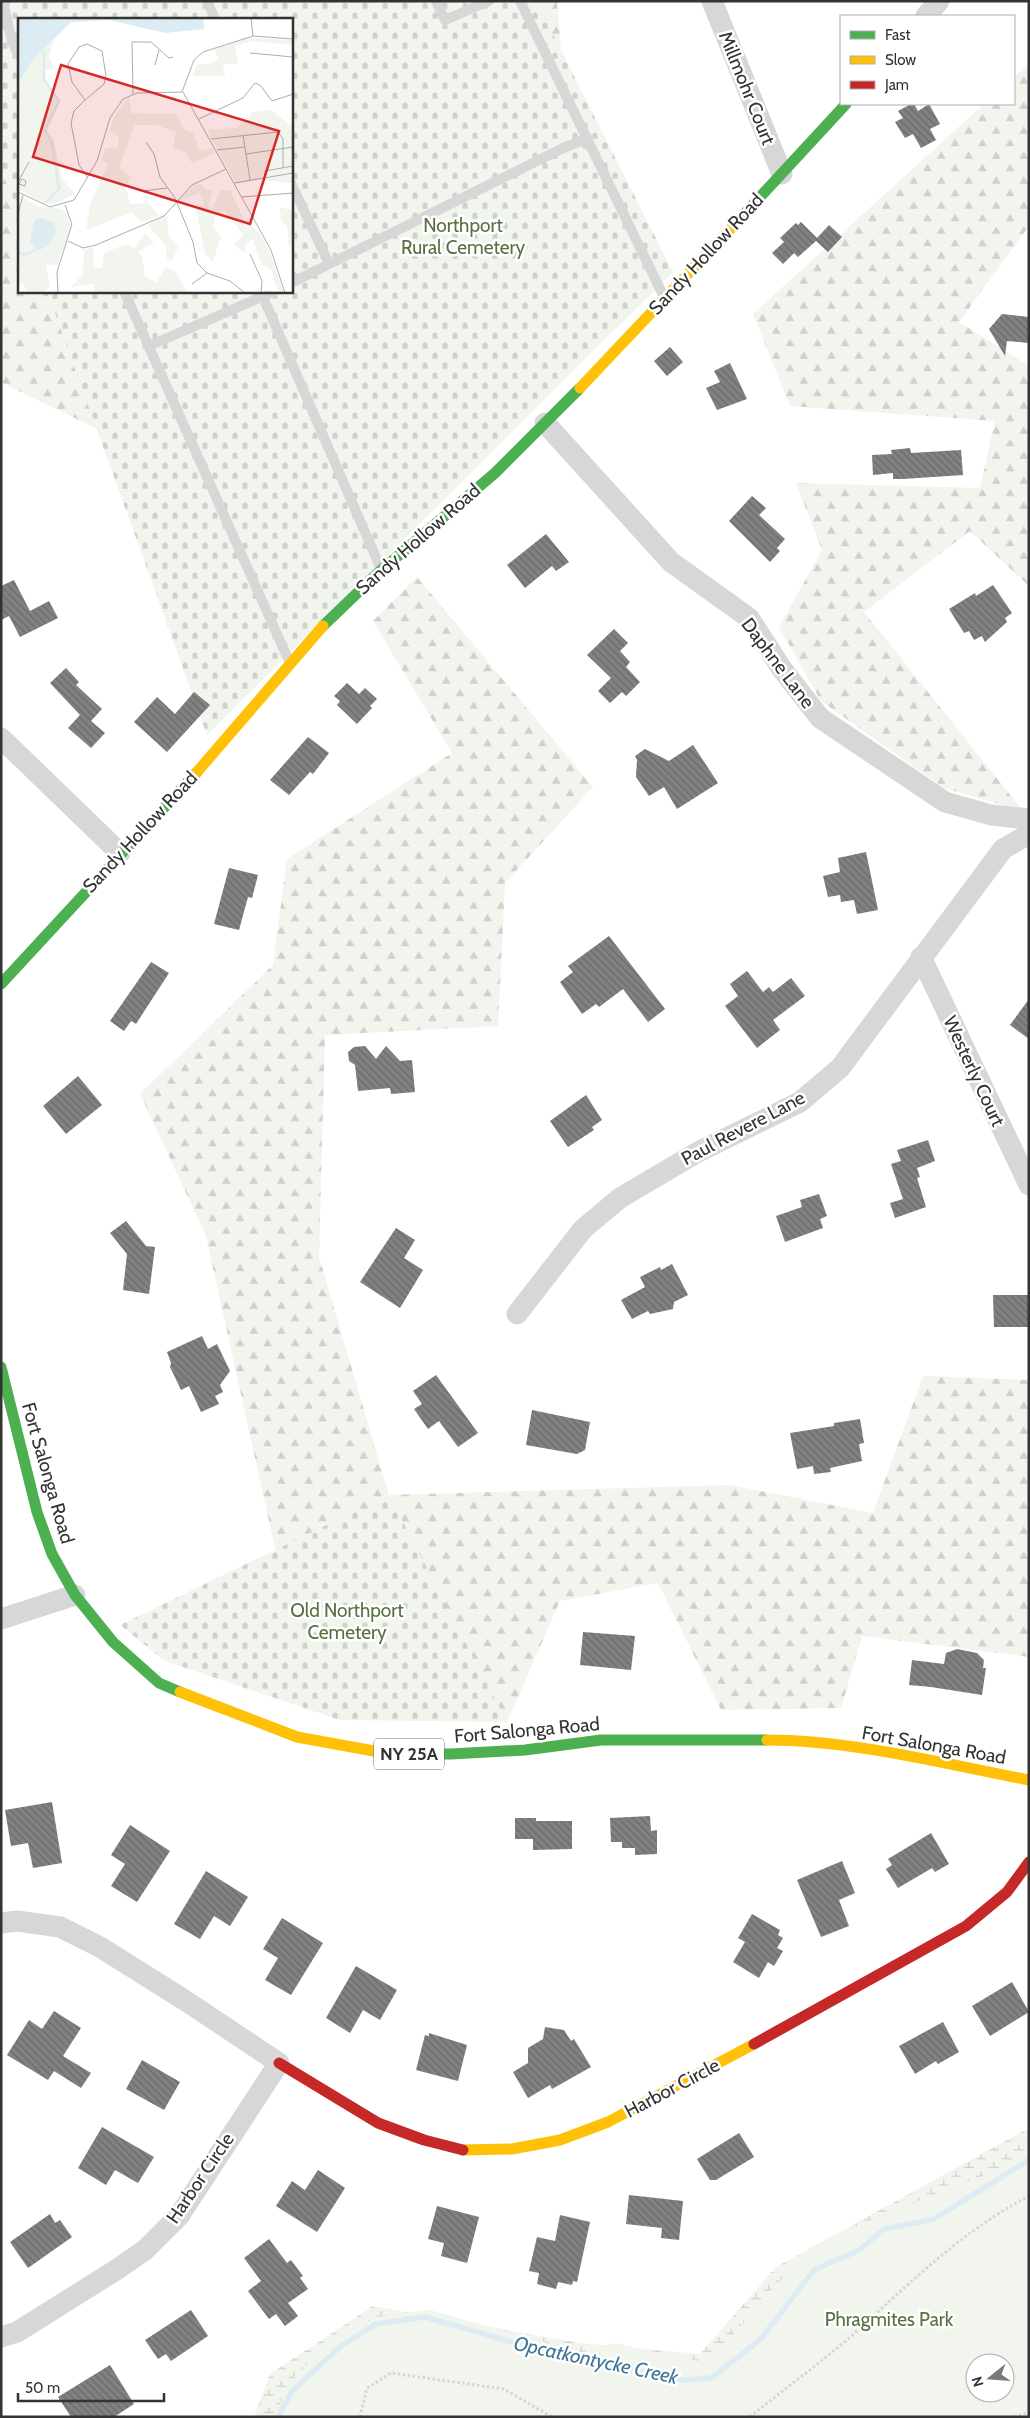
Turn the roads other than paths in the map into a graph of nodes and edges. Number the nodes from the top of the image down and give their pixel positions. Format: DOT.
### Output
graph roads {
  1 [pos="6,1"];
  2 [pos="207,1"];
  3 [pos="436,1"];
  4 [pos="489,1"];
  5 [pos="520,1"];
  6 [pos="712,1"];
  7 [pos="939,1"];
  8 [pos="927,15"];
  9 [pos="216,18"];
  10 [pos="18,54"];
  11 [pos="845,105"];
  12 [pos="588,138"];
  13 [pos="782,174"];
  14 [pos="292,185"];
  15 [pos="329,264"];
  16 [pos="292,282"];
  17 [pos="124,292"];
  18 [pos="273,292"];
  19 [pos="263,297"];
  20 [pos="664,299"];
  21 [pos="148,346"];
  22 [pos="545,423"];
  23 [pos="382,570"];
  24 [pos="290,662"];
  25 [pos="1,738"];
  26 [pos="1029,819"];
  27 [pos="1029,834"];
  28 [pos="120,853"];
  29 [pos="921,957"];
  30 [pos="1,984"];
  31 [pos="1029,1185"];
  32 [pos="518,1314"];
  33 [pos="1,1367"];
  34 [pos="75,1595"];
  35 [pos="1,1619"];
  36 [pos="1029,1780"];
  37 [pos="1029,1862"];
  38 [pos="1,1923"];
  39 [pos="279,2063"];
  40 [pos="1,2337"];
  1 -- 10 [label="lane"];
  2 -- 9 [label="lane"];
  3 -- 4 [label="lane"];
  5 -- 12 [label="lane"];
  6 -- 13 [label="street, Millmohr Court"];
  7 -- 8 [label="street"];
  11 -- 13 [label="street, Sandy Hollow Road"];
  12 -- 15 [label="lane"];
  12 -- 20 [label="lane"];
  13 -- 20 [label="street, Sandy Hollow Road"];
  14 -- 15 [label="lane"];
  15 -- 16 [label="lane"];
  17 -- 21 [label="lane"];
  18 -- 19 [label="lane"];
  19 -- 21 [label="lane"];
  19 -- 23 [label="lane"];
  20 -- 22 [label="street, Sandy Hollow Road"];
  21 -- 24 [label="lane"];
  22 -- 23 [label="street, Sandy Hollow Road"];
  22 -- 26 [label="street, Daphne Lane"];
  23 -- 24 [label="street, Sandy Hollow Road"];
  24 -- 28 [label="street, Sandy Hollow Road"];
  25 -- 28 [label="street"];
  27 -- 29 [label="street, Paul Revere Lane"];
  28 -- 30 [label="street, Sandy Hollow Road"];
  29 -- 31 [label="street, Westerly Court"];
  29 -- 32 [label="street, Paul Revere Lane"];
  33 -- 34 [label="street, Fort Salonga Road / NY 25A"];
  34 -- 35 [label="street"];
  34 -- 36 [label="street, Fort Salonga Road / NY 25A"];
  37 -- 39 [label="street, Harbor Circle"];
  38 -- 39 [label="street, Harbor Circle"];
  39 -- 40 [label="street, Harbor Circle"];
}
